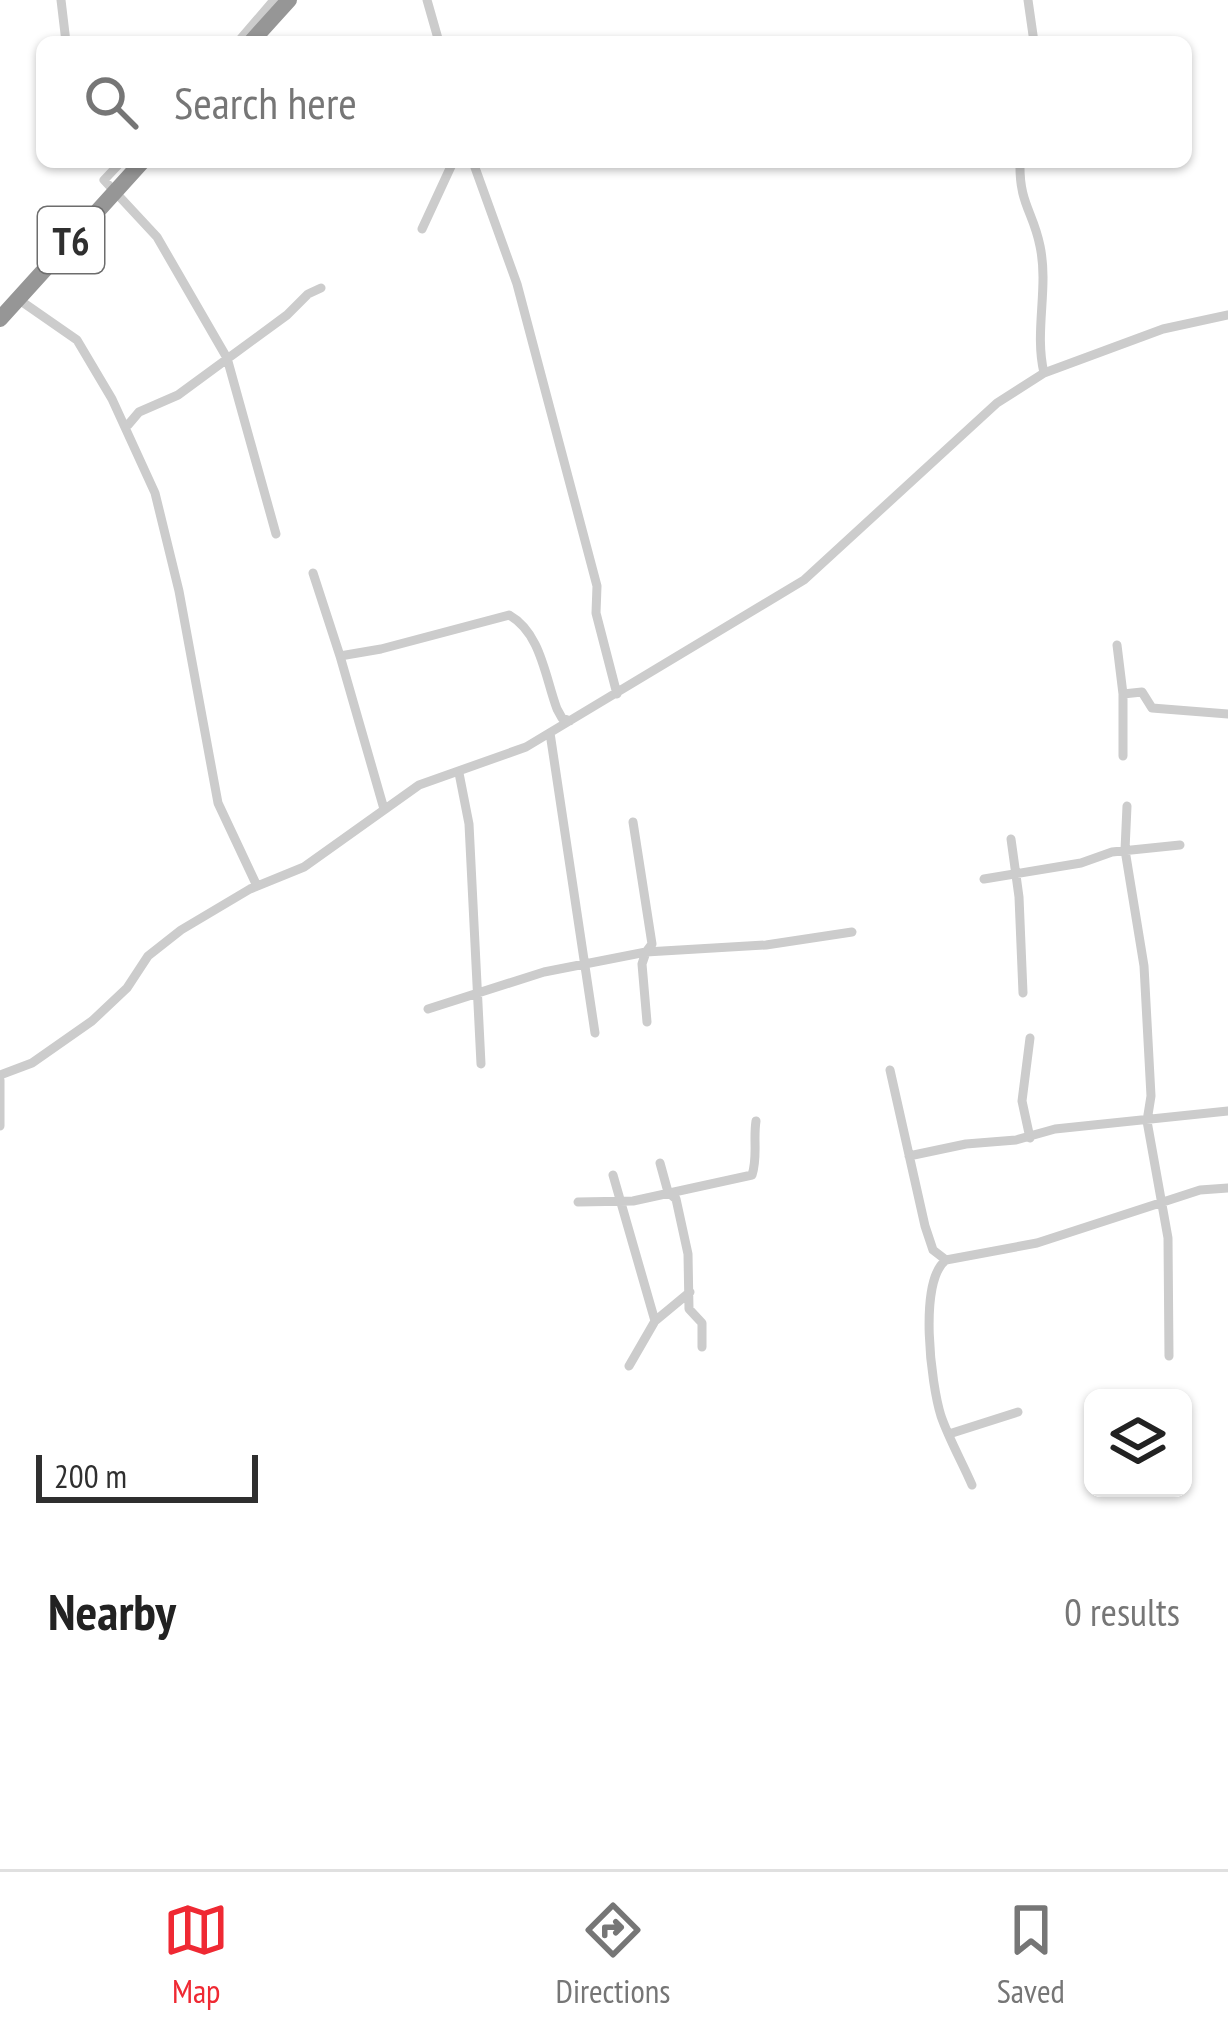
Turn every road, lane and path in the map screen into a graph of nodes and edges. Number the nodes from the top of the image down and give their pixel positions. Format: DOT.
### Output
graph roads {
  1 [pos="62,0"];
  2 [pos="274,0"];
  3 [pos="290,0"];
  4 [pos="428,0"];
  5 [pos="1028,0"];
  6 [pos="65,36"];
  7 [pos="243,36"];
  8 [pos="257,36"];
  9 [pos="437,36"];
  10 [pos="1033,36"];
  11 [pos="115,168"];
  12 [pos="137,168"];
  13 [pos="450,168"];
  14 [pos="475,168"];
  15 [pos="1020,168"];
  16 [pos="115,192"];
  17 [pos="422,229"];
  18 [pos="321,288"];
  19 [pos="18,299"];
  20 [pos="1228,314"];
  21 [pos="0,319"];
  22 [pos="226,358"];
  23 [pos="1044,373"];
  24 [pos="128,425"];
  25 [pos="276,534"];
  26 [pos="313,573"];
  27 [pos="1117,645"];
  28 [pos="340,656"];
  29 [pos="617,694"];
  30 [pos="1123,694"];
  31 [pos="1228,714"];
  32 [pos="570,721"];
  33 [pos="550,733"];
  34 [pos="1124,756"];
  35 [pos="459,773"];
  36 [pos="1127,806"];
  37 [pos="384,809"];
  38 [pos="633,822"];
  39 [pos="1011,839"];
  40 [pos="1180,845"];
  41 [pos="1125,850"];
  42 [pos="1015,874"];
  43 [pos="984,879"];
  44 [pos="257,886"];
  45 [pos="852,932"];
  46 [pos="646,952"];
  47 [pos="587,965"];
  48 [pos="1023,993"];
  49 [pos="477,994"];
  50 [pos="428,1009"];
  51 [pos="647,1022"];
  52 [pos="595,1033"];
  53 [pos="1030,1038"];
  54 [pos="481,1064"];
  55 [pos="890,1070"];
  56 [pos="0,1077"];
  57 [pos="1228,1112"];
  58 [pos="756,1121"];
  59 [pos="1147,1121"];
  60 [pos="0,1126"];
  61 [pos="1030,1138"];
  62 [pos="909,1156"];
  63 [pos="660,1163"];
  64 [pos="613,1175"];
  65 [pos="1228,1188"];
  66 [pos="668,1192"];
  67 [pos="578,1202"];
  68 [pos="1163,1202"];
  69 [pos="618,1203"];
  70 [pos="946,1260"];
  71 [pos="690,1292"];
  72 [pos="656,1321"];
  73 [pos="702,1347"];
  74 [pos="1169,1356"];
  75 [pos="629,1366"];
  76 [pos="1018,1412"];
  77 [pos="949,1434"];
  78 [pos="972,1485"];
  1 -- 6 [label="street"];
  2 -- 7 [label="street"];
  3 -- 8 [label="highway"];
  4 -- 9 [label="street"];
  5 -- 10 [label="street"];
  11 -- 16 [label="street"];
  12 -- 16 [label="highway, T6"];
  13 -- 17 [label="street"];
  14 -- 29 [label="street"];
  15 -- 23 [label="street"];
  16 -- 19 [label="highway, T6"];
  16 -- 22 [label="street"];
  18 -- 22 [label="street"];
  19 -- 21 [label="highway, T6"];
  19 -- 44 [label="street"];
  20 -- 23 [label="street"];
  22 -- 24 [label="street"];
  22 -- 25 [label="street"];
  23 -- 29 [label="street"];
  26 -- 28 [label="street"];
  27 -- 30 [label="street"];
  28 -- 32 [label="street"];
  28 -- 37 [label="street"];
  29 -- 32 [label="street"];
  30 -- 31 [label="street"];
  30 -- 34 [label="street"];
  32 -- 33 [label="street"];
  33 -- 35 [label="street"];
  33 -- 47 [label="street"];
  35 -- 37 [label="street"];
  35 -- 49 [label="street"];
  36 -- 41 [label="street"];
  37 -- 44 [label="street"];
  38 -- 46 [label="street"];
  39 -- 42 [label="street"];
  40 -- 41 [label="street"];
  41 -- 42 [label="street"];
  41 -- 59 [label="street"];
  42 -- 43 [label="street"];
  42 -- 48 [label="street"];
  44 -- 56 [label="street"];
  45 -- 46 [label="street"];
  46 -- 47 [label="street"];
  46 -- 51 [label="street"];
  47 -- 49 [label="street"];
  47 -- 52 [label="street"];
  49 -- 50 [label="street"];
  49 -- 54 [label="street"];
  53 -- 61 [label="street"];
  55 -- 62 [label="street"];
  56 -- 60 [label="street"];
  57 -- 59 [label="street"];
  58 -- 66 [label="street"];
  59 -- 61 [label="street"];
  59 -- 68 [label="street"];
  61 -- 62 [label="street"];
  62 -- 70 [label="street"];
  63 -- 66 [label="street"];
  64 -- 69 [label="street"];
  65 -- 68 [label="street"];
  66 -- 69 [label="street"];
  66 -- 71 [label="street"];
  67 -- 69 [label="street"];
  68 -- 70 [label="street"];
  68 -- 74 [label="street"];
  69 -- 72 [label="street"];
  70 -- 77 [label="street"];
  71 -- 72 [label="street"];
  71 -- 73 [label="street"];
  72 -- 75 [label="street"];
  76 -- 77 [label="street"];
  77 -- 78 [label="street"];
}
